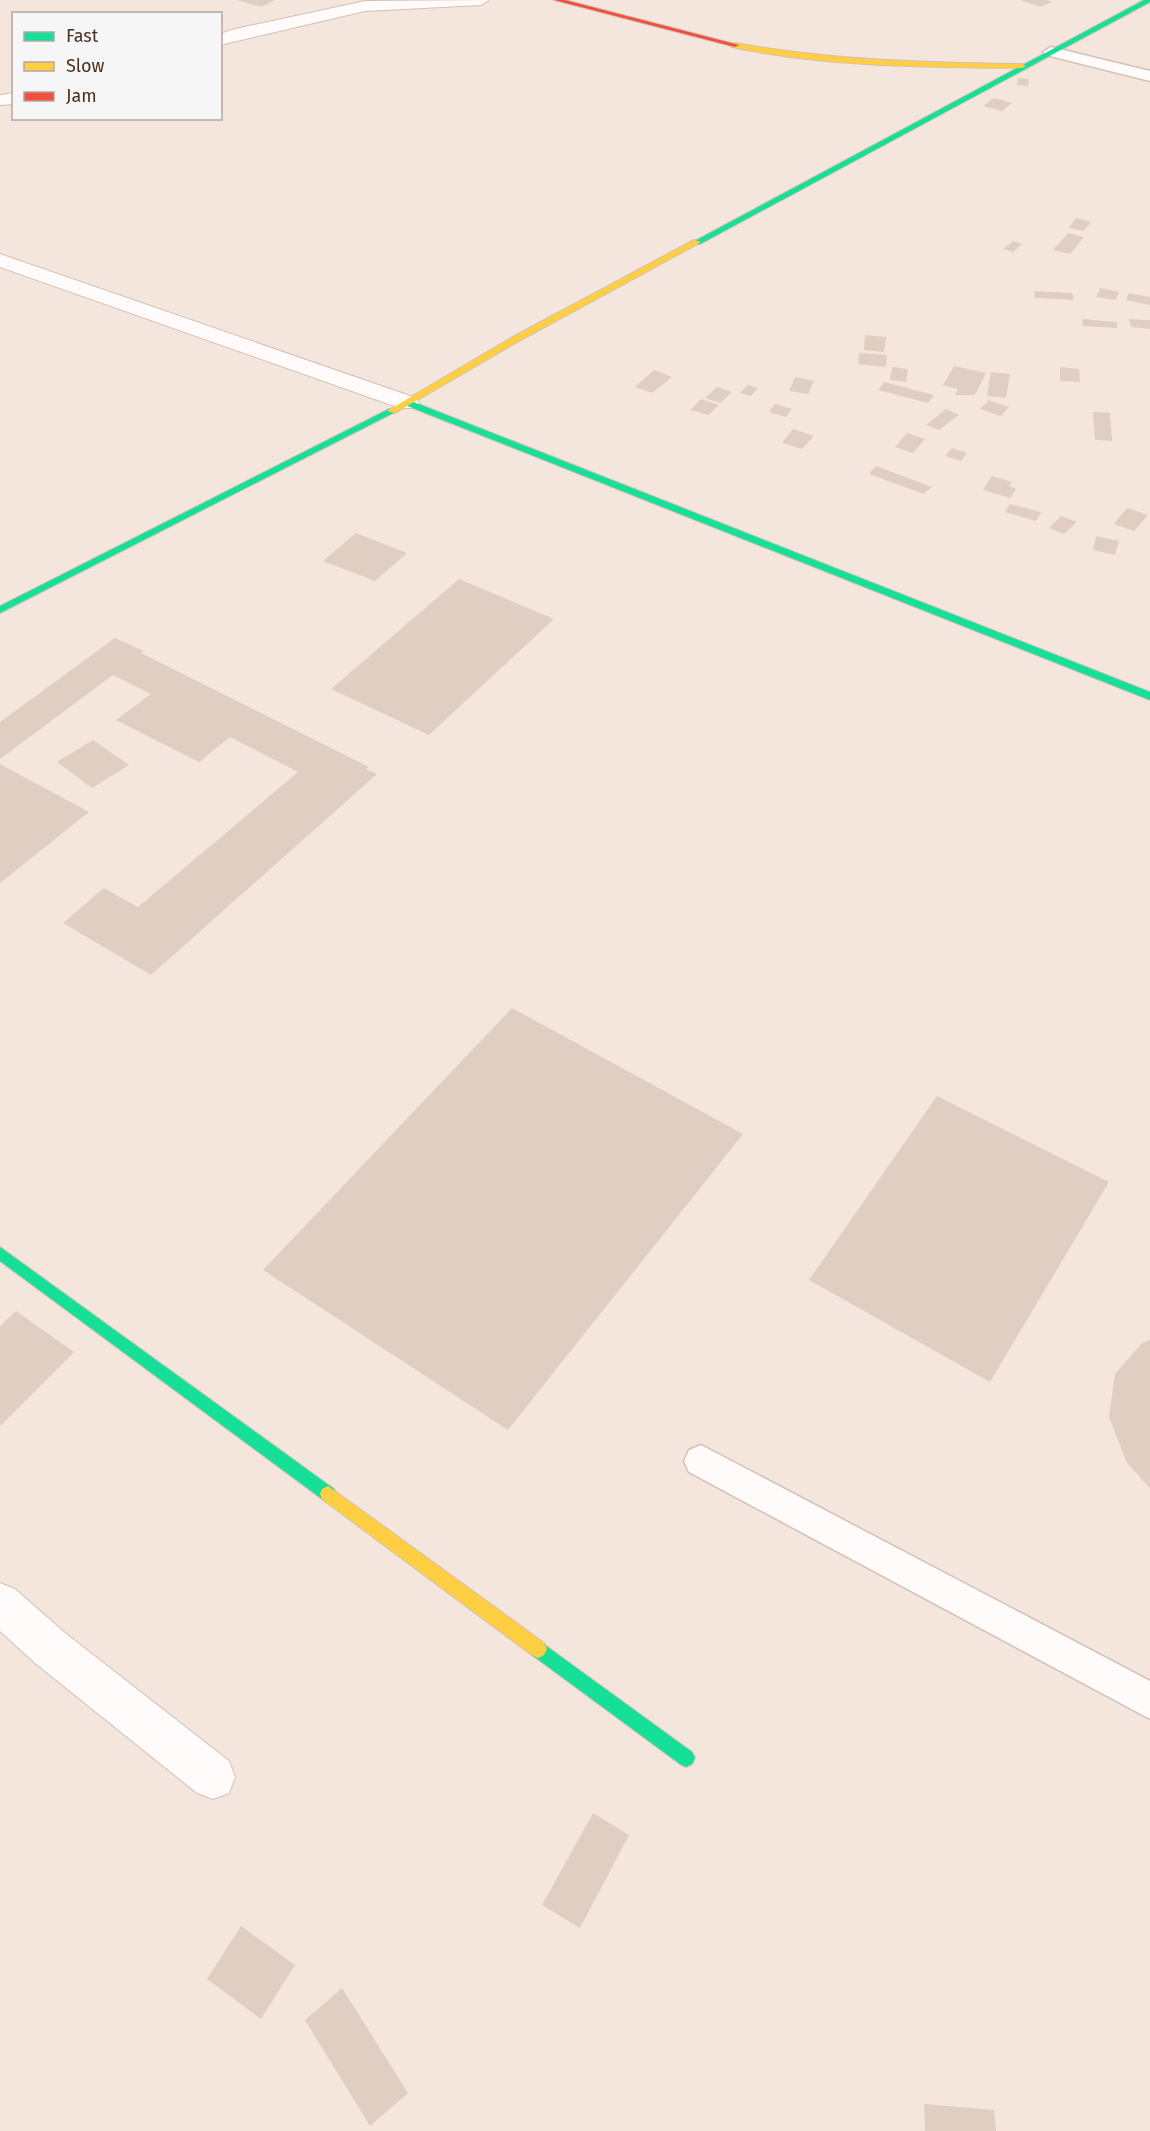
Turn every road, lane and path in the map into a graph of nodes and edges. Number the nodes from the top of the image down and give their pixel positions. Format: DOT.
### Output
graph roads {
  1 [pos="481,0"];
  2 [pos="557,0"];
  3 [pos="1149,0"];
  4 [pos="222,39"];
  5 [pos="1051,52"];
  6 [pos="1024,66"];
  7 [pos="1150,76"];
  8 [pos="0,260"];
  9 [pos="408,403"];
  10 [pos="0,610"];
  11 [pos="1150,696"];
  12 [pos="0,1252"];
  13 [pos="701,1461"];
  14 [pos="0,1603"];
  15 [pos="1150,1701"];
  16 [pos="686,1758"];
  17 [pos="213,1777"];
  1 -- 4 [label="street"];
  2 -- 6 [label="street"];
  3 -- 5 [label="street"];
  5 -- 6 [label="street"];
  5 -- 7 [label="lane"];
  6 -- 9 [label="street"];
  8 -- 9 [label="street"];
  9 -- 10 [label="street"];
  9 -- 11 [label="street"];
  12 -- 16 [label="street"];
  13 -- 15 [label="lane"];
  14 -- 17 [label="street"];
}
